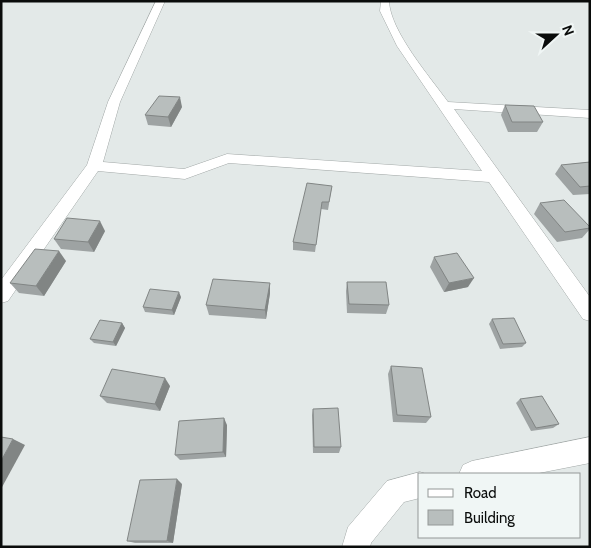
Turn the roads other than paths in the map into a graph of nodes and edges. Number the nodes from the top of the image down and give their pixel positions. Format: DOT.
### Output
graph roads {
  1 [pos="161,1"];
  2 [pos="385,1"];
  3 [pos="442,105"];
  4 [pos="589,114"];
  5 [pos="94,166"];
  6 [pos="492,177"];
  7 [pos="1,295"];
  8 [pos="590,313"];
  9 [pos="590,450"];
  10 [pos="477,473"];
  11 [pos="418,485"];
  12 [pos="356,547"];
  1 -- 5 [label="street"];
  2 -- 3 [label="street"];
  3 -- 4 [label="street"];
  3 -- 6 [label="street"];
  5 -- 6 [label="street"];
  5 -- 7 [label="street"];
  6 -- 8 [label="street"];
  9 -- 10 [label="street"];
  11 -- 12 [label="street"];
}
